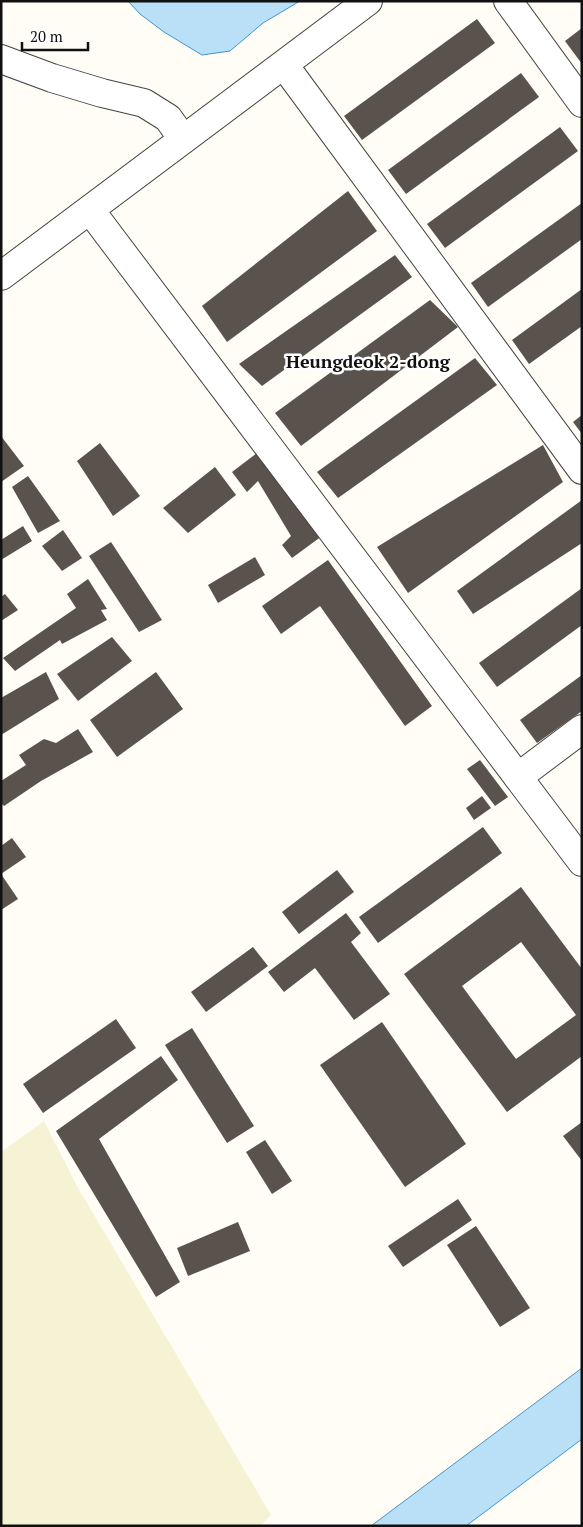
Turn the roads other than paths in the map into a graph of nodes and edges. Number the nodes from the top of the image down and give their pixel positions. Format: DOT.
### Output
graph roads {
  1 [pos="368,1"];
  2 [pos="508,1"];
  3 [pos="1,59"];
  4 [pos="284,65"];
  5 [pos="582,103"];
  6 [pos="183,139"];
  7 [pos="90,210"];
  8 [pos="1,276"];
  9 [pos="582,470"];
  10 [pos="582,729"];
  11 [pos="518,777"];
  12 [pos="582,862"];
  1 -- 4 [label="street"];
  2 -- 5 [label="street"];
  3 -- 6 [label="street"];
  4 -- 6 [label="street"];
  4 -- 9 [label="street"];
  6 -- 7 [label="street"];
  7 -- 8 [label="street"];
  7 -- 11 [label="street"];
  10 -- 11 [label="street"];
  11 -- 12 [label="street"];
}
